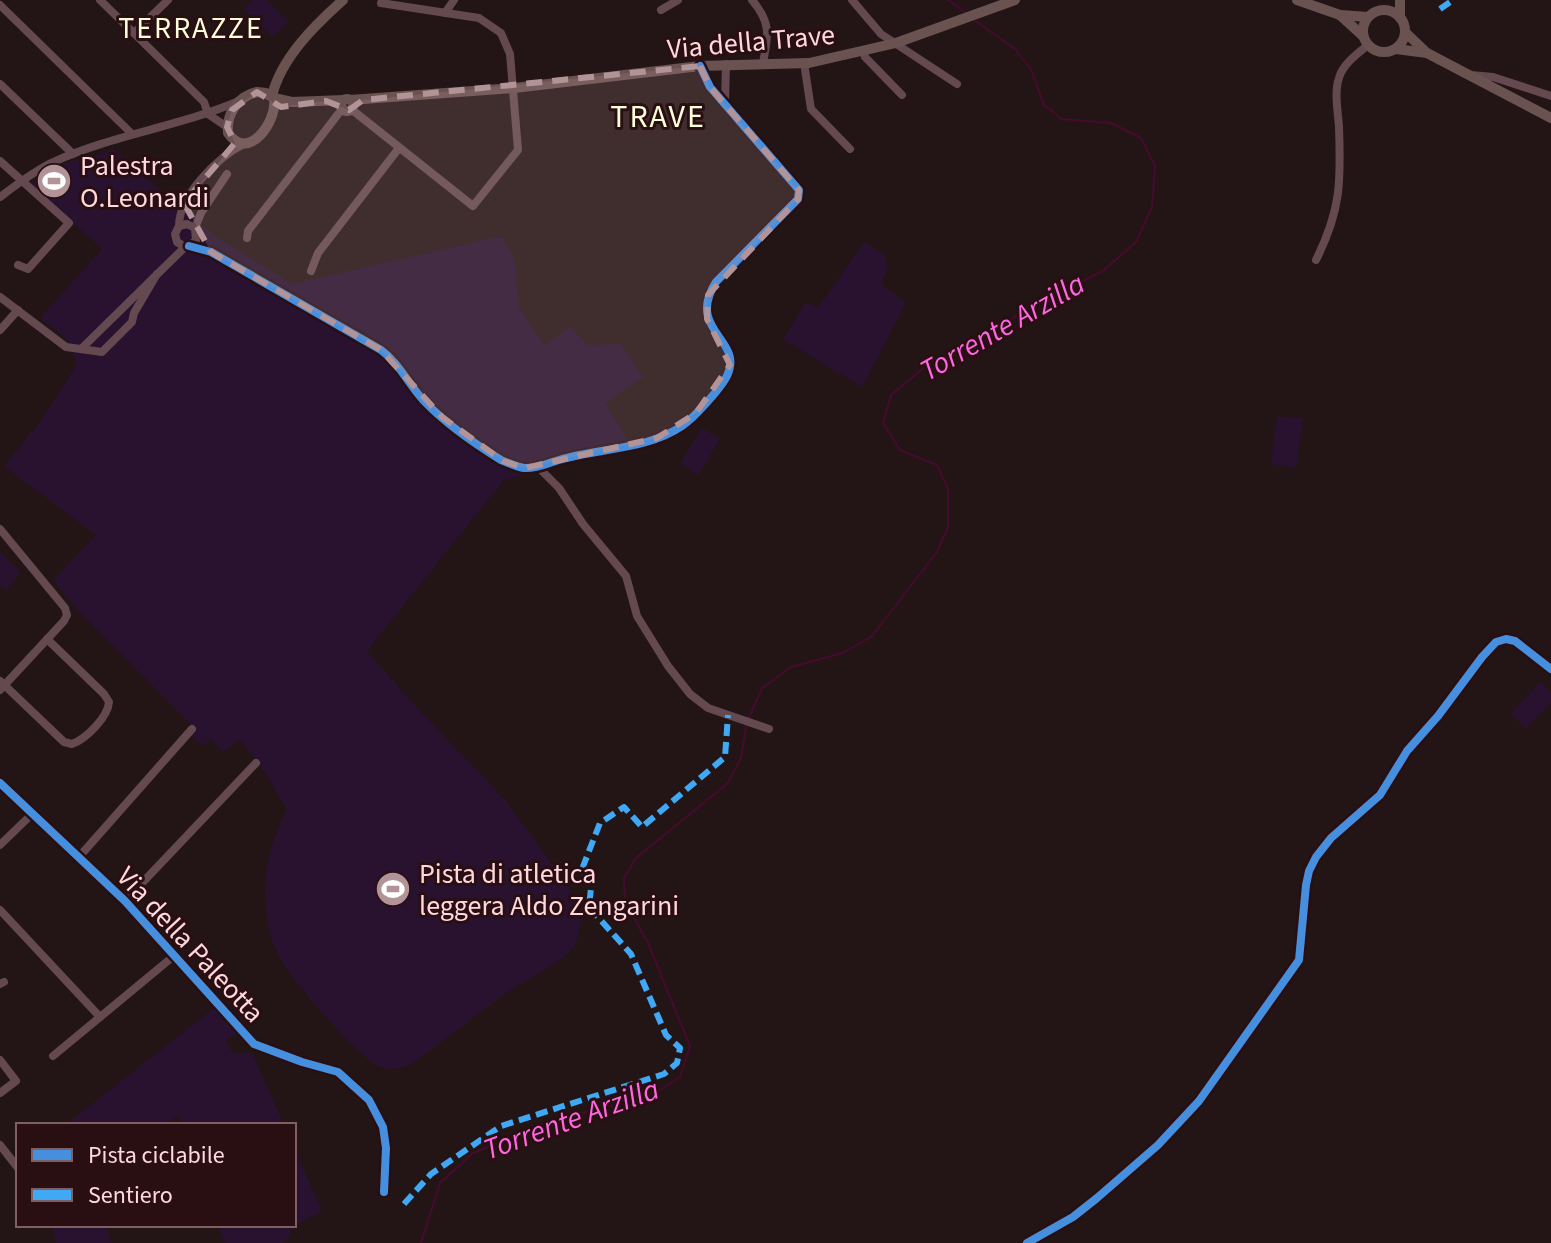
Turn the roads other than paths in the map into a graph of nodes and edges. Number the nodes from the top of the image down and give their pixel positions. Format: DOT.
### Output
graph roads {
  1 [pos="100,0"];
  2 [pos="168,0"];
  3 [pos="454,0"];
  4 [pos="678,0"];
  5 [pos="752,0"];
  6 [pos="852,0"];
  7 [pos="1297,0"];
  8 [pos="1393,0"];
  9 [pos="1400,0"];
  10 [pos="341,1"];
  11 [pos="1010,2"];
  12 [pos="381,3"];
  13 [pos="0,5"];
  14 [pos="661,10"];
  15 [pos="1382,10"];
  16 [pos="445,13"];
  17 [pos="1340,15"];
  18 [pos="1368,17"];
  19 [pos="1400,18"];
  20 [pos="1405,32"];
  21 [pos="134,33"];
  22 [pos="1365,41"];
  23 [pos="896,43"];
  24 [pos="1396,49"];
  25 [pos="863,52"];
  26 [pos="1427,53"];
  27 [pos="763,63"];
  28 [pos="804,63"];
  29 [pos="726,64"];
  30 [pos="700,66"];
  31 [pos="280,71"];
  32 [pos="1471,75"];
  33 [pos="0,84"];
  34 [pos="957,84"];
  35 [pos="514,88"];
  36 [pos="257,92"];
  37 [pos="902,95"];
  38 [pos="1551,96"];
  39 [pos="273,97"];
  40 [pos="239,101"];
  41 [pos="292,102"];
  42 [pos="725,104"];
  43 [pos="347,105"];
  44 [pos="208,114"];
  45 [pos="274,116"];
  46 [pos="1551,118"];
  47 [pos="228,130"];
  48 [pos="132,134"];
  49 [pos="244,144"];
  50 [pos="399,148"];
  51 [pos="850,149"];
  52 [pos="73,154"];
  53 [pos="225,154"];
  54 [pos="0,161"];
  55 [pos="227,174"];
  56 [pos="22,181"];
  57 [pos="0,197"];
  58 [pos="184,203"];
  59 [pos="179,226"];
  60 [pos="195,230"];
  61 [pos="247,238"];
  62 [pos="175,239"];
  63 [pos="187,246"];
  64 [pos="211,252"];
  65 [pos="173,255"];
  66 [pos="1316,260"];
  67 [pos="18,265"];
  68 [pos="311,271"];
  69 [pos="157,274"];
  70 [pos="0,297"];
  71 [pos="18,310"];
  72 [pos="0,330"];
  73 [pos="81,349"];
  74 [pos="538,467"];
  75 [pos="0,529"];
  76 [pos="47,639"];
  77 [pos="1551,669"];
  78 [pos="2,686"];
  79 [pos="192,729"];
  80 [pos="769,729"];
  81 [pos="256,763"];
  82 [pos="0,783"];
  83 [pos="32,814"];
  84 [pos="0,845"];
  85 [pos="79,857"];
  86 [pos="125,901"];
  87 [pos="0,910"];
  88 [pos="175,955"];
  89 [pos="100,1017"];
  90 [pos="53,1056"];
  91 [pos="0,1060"];
  92 [pos="0,1093"];
  93 [pos="0,1145"];
  94 [pos="16,1165"];
  95 [pos="384,1192"];
  96 [pos="1027,1243"];
  1 -- 21 [label="street"];
  2 -- 21 [label="street"];
  3 -- 16 [label="street"];
  4 -- 14 [label="street"];
  5 -- 27 [label="street"];
  6 -- 23 [label="street"];
  7 -- 17 [label="main road"];
  8 -- 15 [label="main road"];
  9 -- 19 [label="main road"];
  10 -- 31 [label="main road"];
  11 -- 23 [label="main road, Via della Trave"];
  12 -- 16 [label="street"];
  13 -- 48 [label="street"];
  15 -- 18 [label="main road"];
  15 -- 19 [label="main road"];
  16 -- 35 [label="street"];
  17 -- 18 [label="main road"];
  17 -- 22 [label="main road"];
  18 -- 22 [label="main road"];
  19 -- 20 [label="main road"];
  20 -- 24 [label="main road"];
  20 -- 26 [label="main road"];
  21 -- 44 [label="street"];
  22 -- 24 [label="main road"];
  22 -- 66 [label="street"];
  23 -- 25 [label="main road, Via della Trave"];
  23 -- 34 [label="street"];
  24 -- 26 [label="main road"];
  25 -- 28 [label="main road, Via della Trave"];
  25 -- 37 [label="street"];
  26 -- 32 [label="main road"];
  27 -- 28 [label="main road, Via della Trave"];
  27 -- 29 [label="main road, Via della Trave"];
  28 -- 51 [label="street"];
  29 -- 30 [label="main road, Via della Trave"];
  29 -- 42 [label="street"];
  30 -- 35 [label="main road, Via della Trave"];
  30 -- 42 [label="street"];
  31 -- 36 [label="main road"];
  31 -- 39 [label="main road"];
  31 -- 41 [label="street"];
  32 -- 38 [label="street"];
  32 -- 46 [label="main road"];
  33 -- 52 [label="street"];
  35 -- 43 [label="main road, Via della Trave"];
  35 -- 50 [label="street"];
  36 -- 39 [label="main road"];
  36 -- 40 [label="main road"];
  39 -- 41 [label="main road"];
  39 -- 45 [label="main road"];
  40 -- 44 [label="street"];
  40 -- 47 [label="main road"];
  41 -- 43 [label="main road"];
  41 -- 45 [label="main road"];
  42 -- 74 [label="street"];
  43 -- 50 [label="street"];
  43 -- 61 [label="street"];
  44 -- 47 [label="street"];
  44 -- 48 [label="street"];
  45 -- 49 [label="main road"];
  47 -- 49 [label="main road"];
  47 -- 53 [label="street"];
  48 -- 52 [label="street"];
  49 -- 53 [label="street"];
  50 -- 68 [label="street"];
  52 -- 56 [label="street"];
  53 -- 58 [label="street"];
  54 -- 56 [label="street"];
  55 -- 60 [label="street"];
  56 -- 57 [label="street"];
  56 -- 67 [label="street"];
  58 -- 59 [label="street"];
  58 -- 60 [label="street"];
  59 -- 60 [label="street"];
  59 -- 62 [label="street"];
  60 -- 63 [label="street"];
  60 -- 64 [label="street"];
  62 -- 63 [label="street"];
  62 -- 65 [label="street"];
  63 -- 64 [label="street"];
  63 -- 65 [label="street"];
  64 -- 74 [label="street"];
  65 -- 69 [label="street"];
  69 -- 73 [label="street"];
  69 -- 73 [label="street"];
  70 -- 71 [label="street"];
  71 -- 72 [label="street"];
  71 -- 73 [label="street"];
  74 -- 80 [label="street"];
  75 -- 76 [label="street"];
  76 -- 78 [label="street"];
  76 -- 78 [label="street"];
  77 -- 96 [label="street"];
  79 -- 85 [label="street"];
  81 -- 86 [label="street"];
  82 -- 83 [label="street, Via della Paleotta"];
  83 -- 84 [label="street"];
  83 -- 85 [label="street, Via della Paleotta"];
  85 -- 86 [label="street, Via della Paleotta"];
  86 -- 88 [label="street, Via della Paleotta"];
  87 -- 89 [label="street"];
  88 -- 89 [label="street"];
  88 -- 95 [label="street, Via della Paleotta"];
  89 -- 90 [label="street"];
  91 -- 92 [label="street"];
  93 -- 94 [label="street"];
}
